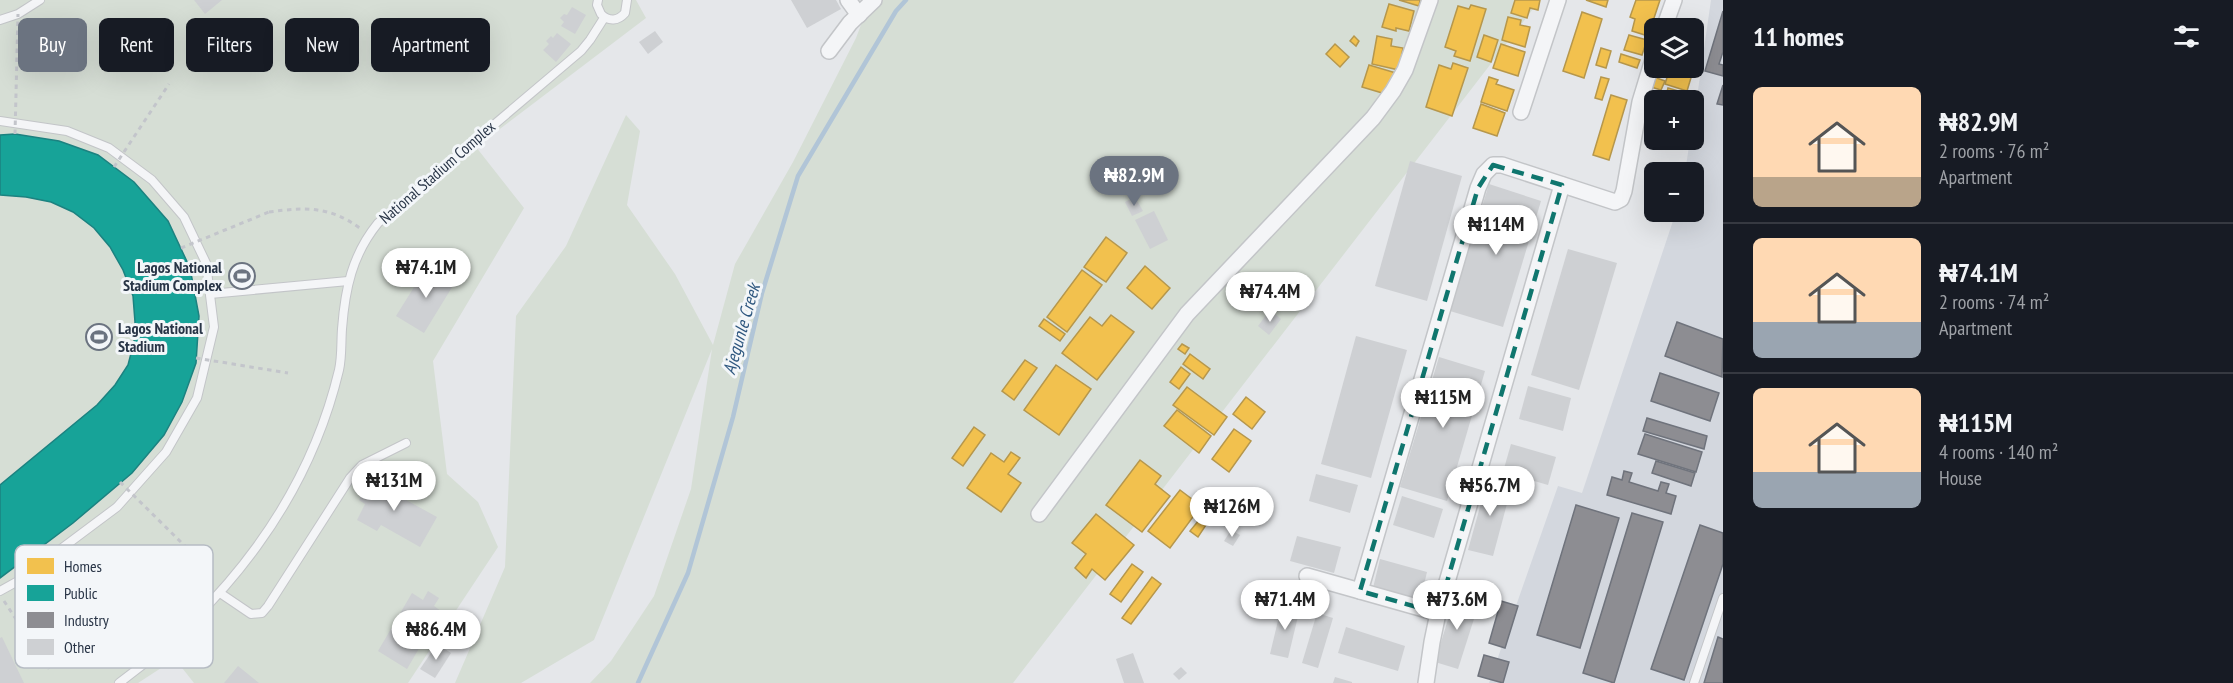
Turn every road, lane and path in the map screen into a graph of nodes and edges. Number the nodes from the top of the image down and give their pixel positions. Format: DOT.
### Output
graph roads {
  1 [pos="40,0"];
  2 [pos="598,0"];
  3 [pos="627,0"];
  4 [pos="848,0"];
  5 [pos="874,0"];
  6 [pos="1430,0"];
  7 [pos="1558,0"];
  8 [pos="1674,0"];
  9 [pos="18,14"];
  10 [pos="859,15"];
  11 [pos="604,18"];
  12 [pos="1668,18"];
  13 [pos="0,20"];
  14 [pos="829,51"];
  15 [pos="1647,78"];
  16 [pos="169,84"];
  17 [pos="1521,112"];
  18 [pos="0,121"];
  19 [pos="15,134"];
  20 [pos="114,167"];
  21 [pos="1562,185"];
  22 [pos="369,235"];
  23 [pos="181,248"];
  24 [pos="348,281"];
  25 [pos="210,294"];
  26 [pos="196,358"];
  27 [pos="288,373"];
  28 [pos="406,443"];
  29 [pos="120,483"];
  30 [pos="1039,514"];
  31 [pos="66,545"];
  32 [pos="183,545"];
  33 [pos="1307,576"];
  34 [pos="15,583"];
  35 [pos="1360,591"];
  36 [pos="0,593"];
  37 [pos="220,593"];
  38 [pos="1723,598"];
  39 [pos="213,600"];
  40 [pos="1438,614"];
  41 [pos="15,616"];
  42 [pos="140,668"];
  43 [pos="119,683"];
  44 [pos="1426,683"];
  45 [pos="1694,683"];
  1 -- 9 [label="lane"];
  2 -- 11 [label="lane"];
  3 -- 11 [label="lane"];
  4 -- 10 [label="street"];
  5 -- 10 [label="street"];
  6 -- 30 [label="street"];
  7 -- 17 [label="street"];
  8 -- 12 [label="street"];
  9 -- 13 [label="lane"];
  9 -- 19 [label="path, bridge"];
  10 -- 14 [label="street"];
  11 -- 22 [label="lane, National Stadium Complex"];
  15 -- 21 [label="street"];
  16 -- 20 [label="path, bridge"];
  18 -- 25 [label="lane"];
  21 -- 35 [label="street"];
  21 -- 40 [label="street"];
  22 -- 23 [label="path, bridge"];
  22 -- 24 [label="lane, National Stadium Complex"];
  24 -- 25 [label="lane"];
  24 -- 37 [label="lane, National Stadium Complex"];
  25 -- 31 [label="lane"];
  26 -- 27 [label="path, bridge"];
  28 -- 37 [label="lane"];
  29 -- 32 [label="path, bridge"];
  33 -- 35 [label="street"];
  34 -- 36 [label="lane"];
  35 -- 40 [label="street"];
  36 -- 41 [label="path"];
  37 -- 39 [label="lane, National Stadium Complex"];
  38 -- 45 [label="lane"];
  40 -- 44 [label="street"];
  42 -- 43 [label="lane, National Stadium Complex"];
}
